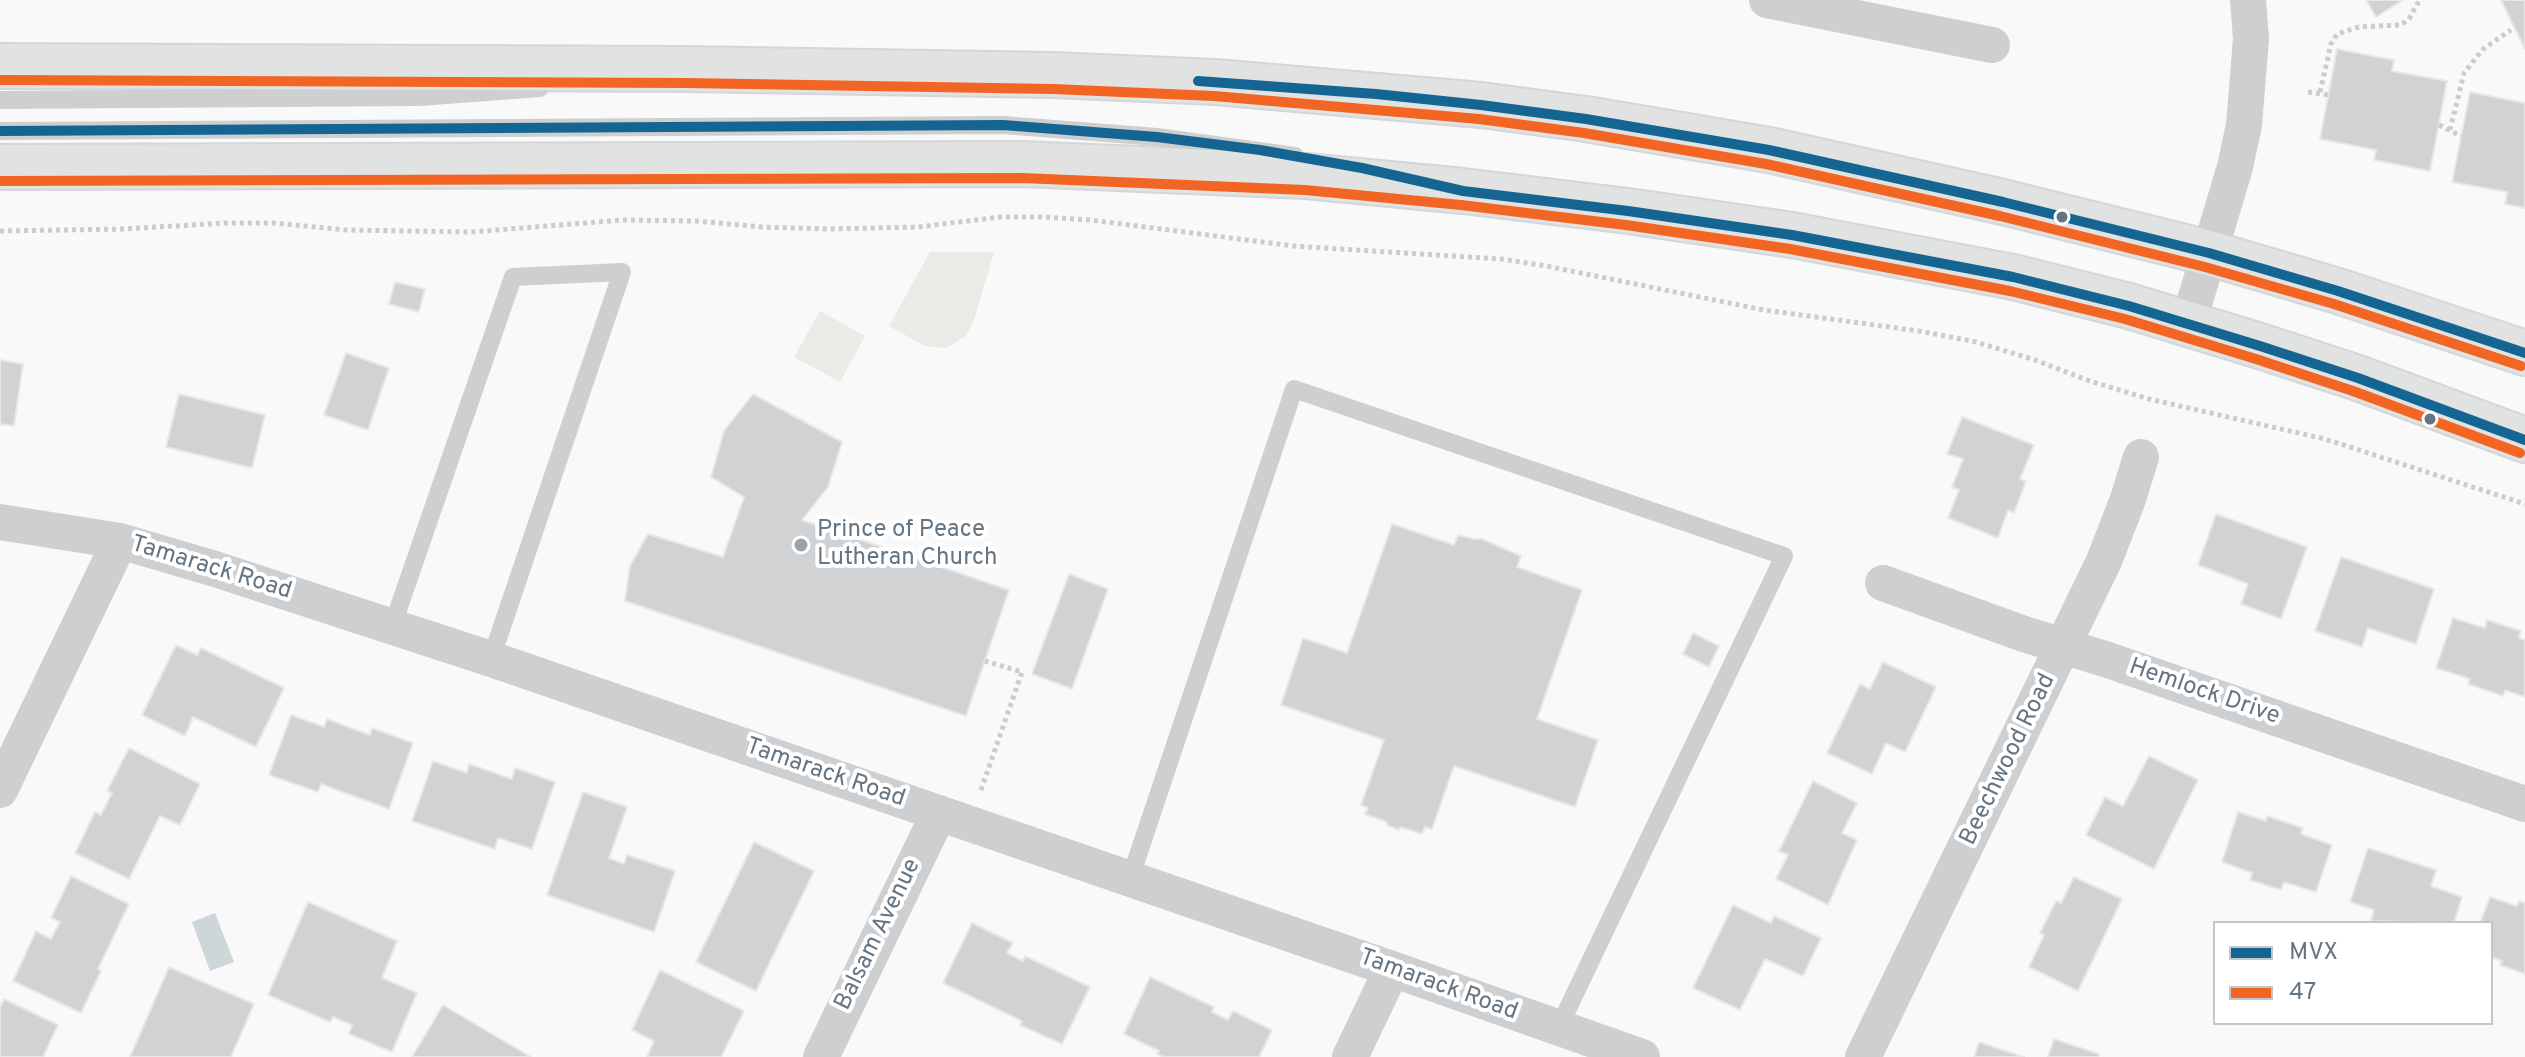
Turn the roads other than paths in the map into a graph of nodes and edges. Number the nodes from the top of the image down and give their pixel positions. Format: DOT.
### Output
graph roads {
  1 [pos="2248,0"];
  2 [pos="1790,2"];
  3 [pos="1992,45"];
  4 [pos="0,66"];
  5 [pos="686,69"];
  6 [pos="0,100"];
  7 [pos="0,131"];
  8 [pos="0,167"];
  9 [pos="1463,191"];
  10 [pos="2209,253"];
  11 [pos="2188,324"];
  12 [pos="2525,353"];
  13 [pos="2525,440"];
  14 [pos="2141,457"];
  15 [pos="0,522"];
  16 [pos="120,541"];
  17 [pos="1883,583"];
  18 [pos="392,627"];
  19 [pos="2064,646"];
  20 [pos="491,659"];
  21 [pos="0,790"];
  22 [pos="2525,804"];
  23 [pos="939,813"];
  24 [pos="1130,879"];
  25 [pos="1392,969"];
  26 [pos="1558,1029"];
  27 [pos="821,1057"];
  28 [pos="1350,1057"];
  29 [pos="1642,1057"];
  30 [pos="1863,1057"];
  1 -- 10 [label="street"];
  2 -- 3 [label="street"];
  4 -- 5 [label="main road"];
  5 -- 6 [label="lane"];
  5 -- 10 [label="main road"];
  7 -- 9 [label="lane"];
  8 -- 9 [label="main road"];
  9 -- 11 [label="main road"];
  10 -- 11 [label="street"];
  10 -- 12 [label="main road"];
  11 -- 13 [label="main road"];
  14 -- 19 [label="street, Beechwood Road"];
  15 -- 16 [label="street, Tamarack Road"];
  16 -- 18 [label="street, Tamarack Road"];
  16 -- 21 [label="street"];
  17 -- 19 [label="street, Hemlock Drive"];
  18 -- 20 [label="street, Tamarack Road"];
  18 -- 20 [label="lane"];
  19 -- 22 [label="street, Hemlock Drive"];
  19 -- 30 [label="street, Beechwood Road"];
  20 -- 23 [label="street, Tamarack Road"];
  23 -- 24 [label="street, Tamarack Road"];
  23 -- 27 [label="street, Balsam Avenue"];
  24 -- 25 [label="street, Tamarack Road"];
  24 -- 26 [label="lane"];
  25 -- 26 [label="street, Tamarack Road"];
  25 -- 28 [label="street"];
  26 -- 29 [label="street, Tamarack Road"];
}
